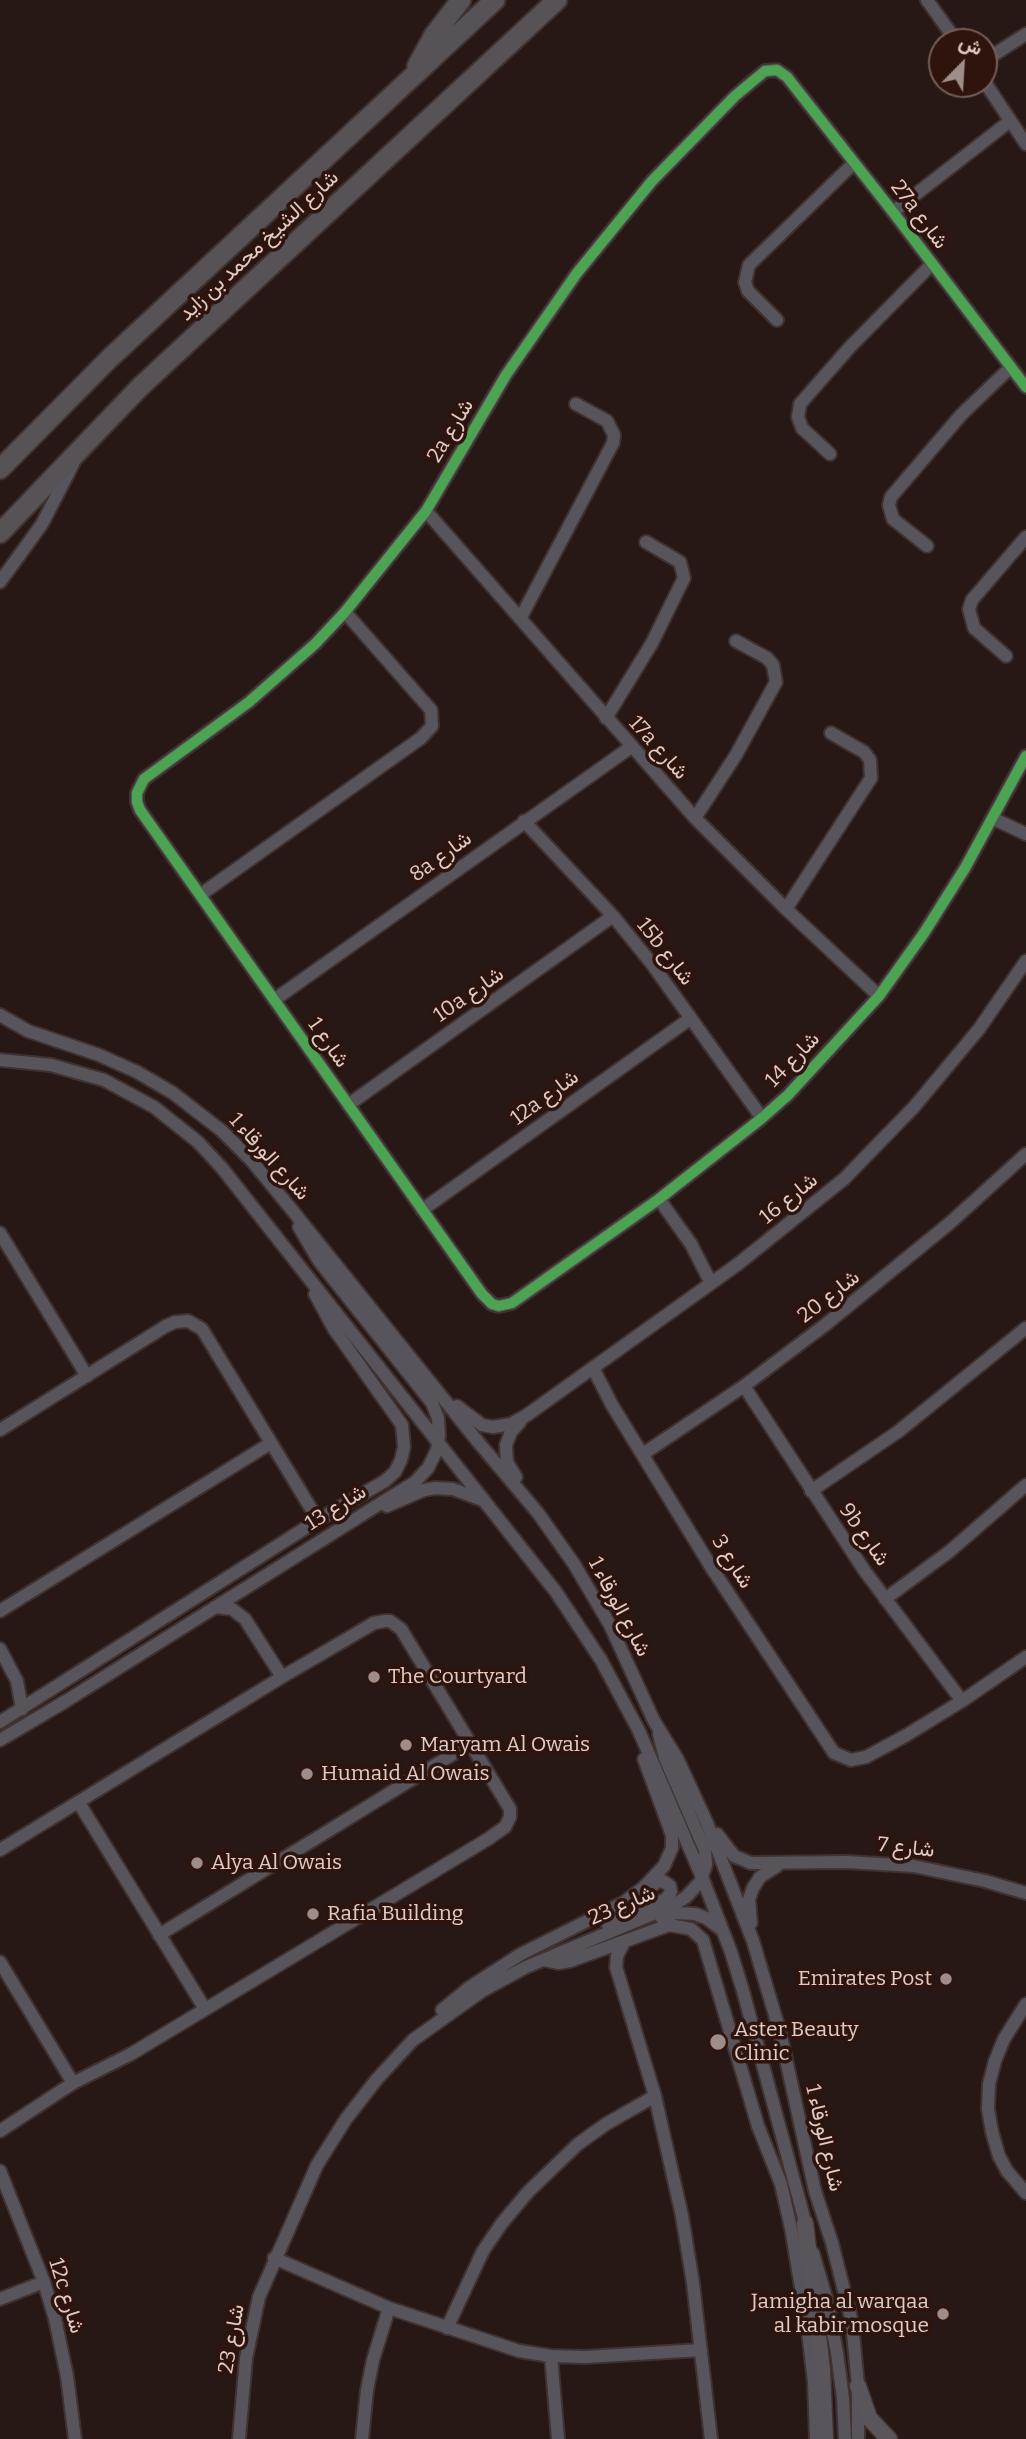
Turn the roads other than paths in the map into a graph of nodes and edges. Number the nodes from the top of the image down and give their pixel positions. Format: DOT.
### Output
graph roads {
  1 [pos="461,0"];
  2 [pos="495,0"];
  3 [pos="557,0"];
  4 [pos="927,0"];
  5 [pos="947,28"];
  6 [pos="1026,34"];
  7 [pos="998,52"];
  8 [pos="777,70"];
  9 [pos="412,79"];
  10 [pos="995,98"];
  11 [pos="1010,121"];
  12 [pos="1026,144"];
  13 [pos="854,163"];
  14 [pos="893,212"];
  15 [pos="932,264"];
  16 [pos="777,320"];
  17 [pos="1011,368"];
  18 [pos="1026,387"];
  19 [pos="576,404"];
  20 [pos="78,450"];
  21 [pos="830,454"];
  22 [pos="0,468"];
  23 [pos="426,511"];
  24 [pos="0,533"];
  25 [pos="1026,537"];
  26 [pos="646,542"];
  27 [pos="927,546"];
  28 [pos="0,582"];
  29 [pos="345,612"];
  30 [pos="521,617"];
  31 [pos="736,641"];
  32 [pos="1006,656"];
  33 [pos="606,718"];
  34 [pos="831,733"];
  35 [pos="631,747"];
  36 [pos="1026,756"];
  37 [pos="137,793"];
  38 [pos="994,815"];
  39 [pos="695,818"];
  40 [pos="524,821"];
  41 [pos="1026,834"];
  42 [pos="200,895"];
  43 [pos="786,909"];
  44 [pos="613,916"];
  45 [pos="1026,961"];
  46 [pos="879,996"];
  47 [pos="274,1000"];
  48 [pos="0,1015"];
  49 [pos="691,1018"];
  50 [pos="0,1024"];
  51 [pos="29,1031"];
  52 [pos="0,1059"];
  53 [pos="348,1105"];
  54 [pos="762,1118"];
  55 [pos="1026,1154"];
  56 [pos="659,1199"];
  57 [pos="292,1210"];
  58 [pos="422,1210"];
  59 [pos="0,1233"];
  60 [pos="306,1274"];
  61 [pos="715,1280"];
  62 [pos="499,1306"];
  63 [pos="1026,1328"];
  64 [pos="589,1370"];
  65 [pos="87,1376"];
  66 [pos="744,1386"];
  67 [pos="438,1390"];
  68 [pos="527,1415"];
  69 [pos="0,1430"];
  70 [pos="271,1443"];
  71 [pos="439,1443"];
  72 [pos="643,1454"];
  73 [pos="1026,1485"];
  74 [pos="811,1491"];
  75 [pos="487,1502"];
  76 [pos="373,1508"];
  77 [pos="538,1513"];
  78 [pos="318,1520"];
  79 [pos="248,1586"];
  80 [pos="885,1599"];
  81 [pos="215,1607"];
  82 [pos="0,1611"];
  83 [pos="245,1619"];
  84 [pos="0,1649"];
  85 [pos="1026,1657"];
  86 [pos="15,1675"];
  87 [pos="282,1677"];
  88 [pos="44,1695"];
  89 [pos="962,1701"];
  90 [pos="22,1709"];
  91 [pos="0,1722"];
  92 [pos="659,1729"];
  93 [pos="639,1731"];
  94 [pos="0,1740"];
  95 [pos="471,1743"];
  96 [pos="79,1803"];
  97 [pos="708,1823"];
  98 [pos="0,1850"];
  99 [pos="780,1864"];
  100 [pos="702,1877"];
  101 [pos="1026,1893"];
  102 [pos="608,1911"];
  103 [pos="634,1923"];
  104 [pos="722,1930"];
  105 [pos="159,1935"];
  106 [pos="753,1941"];
  107 [pos="624,1942"];
  108 [pos="572,1947"];
  109 [pos="731,1952"];
  110 [pos="591,1953"];
  111 [pos="542,1960"];
  112 [pos="0,1962"];
  113 [pos="616,1968"];
  114 [pos="718,1984"];
  115 [pos="1026,2004"];
  116 [pos="205,2009"];
  117 [pos="413,2040"];
  118 [pos="73,2083"];
  119 [pos="655,2096"];
  120 [pos="6,2123"];
  121 [pos="0,2131"];
  122 [pos="767,2147"];
  123 [pos="789,2161"];
  124 [pos="0,2171"];
  125 [pos="1026,2193"];
  126 [pos="806,2223"];
  127 [pos="273,2262"];
  128 [pos="45,2286"];
  129 [pos="3,2299"];
  130 [pos="389,2308"];
  131 [pos="447,2328"];
  132 [pos="701,2350"];
  133 [pos="551,2356"];
  134 [pos="858,2386"];
  135 [pos="75,2439"];
  136 [pos="239,2439"];
  137 [pos="362,2439"];
  138 [pos="558,2439"];
  139 [pos="711,2439"];
  140 [pos="816,2439"];
  141 [pos="825,2439"];
  142 [pos="845,2439"];
  143 [pos="858,2439"];
  144 [pos="889,2439"];
  1 -- 9 [label="highway"];
  2 -- 9 [label="highway, شارع الشيخ محمد بن زايد"];
  3 -- 20 [label="highway, شارع الشيخ محمد بن زايد"];
  4 -- 5 [label="street"];
  6 -- 7 [label="street"];
  8 -- 13 [label="street, 27a شارع"];
  8 -- 23 [label="street, 2a شارع"];
  9 -- 22 [label="highway, شارع الشيخ محمد بن زايد"];
  10 -- 11 [label="street"];
  11 -- 12 [label="street"];
  11 -- 14 [label="street"];
  13 -- 14 [label="street, 27a شارع"];
  13 -- 16 [label="street"];
  14 -- 15 [label="street, 27a شارع"];
  15 -- 17 [label="street, 27a شارع"];
  15 -- 21 [label="street"];
  17 -- 18 [label="street, 27a شارع"];
  17 -- 27 [label="street"];
  19 -- 30 [label="street"];
  20 -- 24 [label="highway, شارع الشيخ محمد بن زايد"];
  20 -- 28 [label="street"];
  23 -- 29 [label="street, 2a شارع"];
  23 -- 30 [label="street, 17a شارع"];
  25 -- 32 [label="street"];
  26 -- 33 [label="street"];
  29 -- 37 [label="street, 2a شارع"];
  29 -- 42 [label="street"];
  30 -- 33 [label="street, 17a شارع"];
  31 -- 39 [label="street"];
  33 -- 35 [label="street, 17a شارع"];
  34 -- 43 [label="street"];
  35 -- 39 [label="street, 17a شارع"];
  35 -- 40 [label="street, 8a شارع"];
  36 -- 38 [label="street, شارع 14"];
  37 -- 42 [label="street, شارع 1"];
  38 -- 41 [label="street"];
  38 -- 46 [label="street, شارع 14"];
  39 -- 43 [label="street, 17a شارع"];
  40 -- 44 [label="street, 15b شارع"];
  40 -- 47 [label="street, 8a شارع"];
  42 -- 47 [label="street, شارع 1"];
  43 -- 46 [label="street, 17a شارع"];
  44 -- 49 [label="street, 15b شارع"];
  44 -- 53 [label="street, 10a شارع"];
  45 -- 61 [label="street, شارع 16"];
  46 -- 54 [label="street, شارع 14"];
  47 -- 53 [label="street, شارع 1"];
  48 -- 51 [label="street, شارع الورقاء 1"];
  49 -- 54 [label="street, 15b شارع"];
  49 -- 58 [label="street, 12a شارع"];
  50 -- 51 [label="street"];
  51 -- 57 [label="street, شارع الورقاء 1"];
  52 -- 60 [label="street, شارع الورقاء 1"];
  53 -- 58 [label="street, شارع 1"];
  54 -- 56 [label="street, شارع 14"];
  55 -- 66 [label="street, شارع 20"];
  56 -- 61 [label="street"];
  56 -- 62 [label="street, شارع 14"];
  57 -- 67 [label="street, شارع الورقاء 1"];
  57 -- 71 [label="street"];
  58 -- 62 [label="street, شارع 1"];
  59 -- 65 [label="street"];
  60 -- 71 [label="street, شارع الورقاء 1"];
  60 -- 78 [label="street, شارع 13"];
  61 -- 64 [label="street, شارع 16"];
  63 -- 74 [label="street"];
  64 -- 68 [label="street, شارع 16"];
  64 -- 72 [label="street, شارع 3"];
  65 -- 69 [label="street"];
  65 -- 70 [label="street"];
  66 -- 72 [label="street, شارع 20"];
  66 -- 74 [label="street, 9b شارع"];
  67 -- 68 [label="street, شارع 16"];
  67 -- 77 [label="street, شارع الورقاء 1"];
  68 -- 77 [label="street, شارع 16"];
  70 -- 78 [label="street"];
  70 -- 82 [label="street"];
  71 -- 75 [label="street, شارع الورقاء 1"];
  71 -- 76 [label="street, شارع 13"];
  72 -- 89 [label="street, شارع 3"];
  73 -- 80 [label="street"];
  74 -- 80 [label="street, 9b شارع"];
  75 -- 76 [label="street"];
  75 -- 93 [label="street, شارع الورقاء 1"];
  76 -- 79 [label="street, شارع 13"];
  77 -- 92 [label="street, شارع الورقاء 1"];
  78 -- 88 [label="street, شارع 13"];
  79 -- 81 [label="street, شارع 13"];
  79 -- 83 [label="street"];
  80 -- 89 [label="street, 9b شارع"];
  81 -- 83 [label="street"];
  81 -- 94 [label="street, شارع 13"];
  83 -- 87 [label="street"];
  84 -- 86 [label="street"];
  85 -- 89 [label="street"];
  86 -- 88 [label="street"];
  86 -- 90 [label="street"];
  87 -- 95 [label="street"];
  87 -- 96 [label="street"];
  88 -- 90 [label="street, شارع 13"];
  90 -- 91 [label="street, شارع 13"];
  92 -- 97 [label="street, شارع الورقاء 1"];
  92 -- 100 [label="street"];
  93 -- 100 [label="street, شارع الورقاء 1"];
  93 -- 102 [label="street, شارع 23"];
  95 -- 105 [label="street"];
  95 -- 116 [label="street"];
  96 -- 98 [label="street"];
  96 -- 105 [label="street"];
  97 -- 99 [label="street, شارع 7"];
  97 -- 106 [label="street, شارع الورقاء 1"];
  99 -- 101 [label="street, شارع 7"];
  99 -- 106 [label="street"];
  100 -- 103 [label="street, شارع 23"];
  100 -- 104 [label="street, شارع الورقاء 1"];
  102 -- 108 [label="street"];
  102 -- 117 [label="street, شارع 23"];
  103 -- 104 [label="street"];
  103 -- 108 [label="street, شارع 23"];
  104 -- 109 [label="street, شارع الورقاء 1"];
  105 -- 116 [label="street"];
  106 -- 134 [label="street, شارع الورقاء 1"];
  107 -- 110 [label="street"];
  107 -- 113 [label="street"];
  107 -- 114 [label="street"];
  108 -- 111 [label="street, شارع 23"];
  109 -- 114 [label="street"];
  109 -- 123 [label="street, شارع الورقاء 1"];
  110 -- 111 [label="street"];
  110 -- 113 [label="street"];
  111 -- 117 [label="street, شارع 23"];
  112 -- 118 [label="street"];
  113 -- 119 [label="street"];
  114 -- 122 [label="street"];
  115 -- 125 [label="street"];
  116 -- 118 [label="street"];
  117 -- 127 [label="street, شارع 23"];
  118 -- 120 [label="street"];
  119 -- 131 [label="street"];
  119 -- 132 [label="street"];
  120 -- 121 [label="street"];
  122 -- 123 [label="street"];
  122 -- 140 [label="street"];
  123 -- 126 [label="street, شارع الورقاء 1"];
  124 -- 128 [label="street, 12c شارع"];
  126 -- 141 [label="main road"];
  126 -- 142 [label="street, شارع الورقاء 1"];
  127 -- 130 [label="street"];
  127 -- 136 [label="street, شارع 23"];
  128 -- 129 [label="street"];
  128 -- 135 [label="street, 12c شارع"];
  130 -- 131 [label="street"];
  130 -- 137 [label="street"];
  131 -- 133 [label="street"];
  132 -- 133 [label="street"];
  132 -- 139 [label="street"];
  133 -- 138 [label="street"];
  134 -- 143 [label="street, شارع الورقاء 1"];
  134 -- 144 [label="main road"];
}
